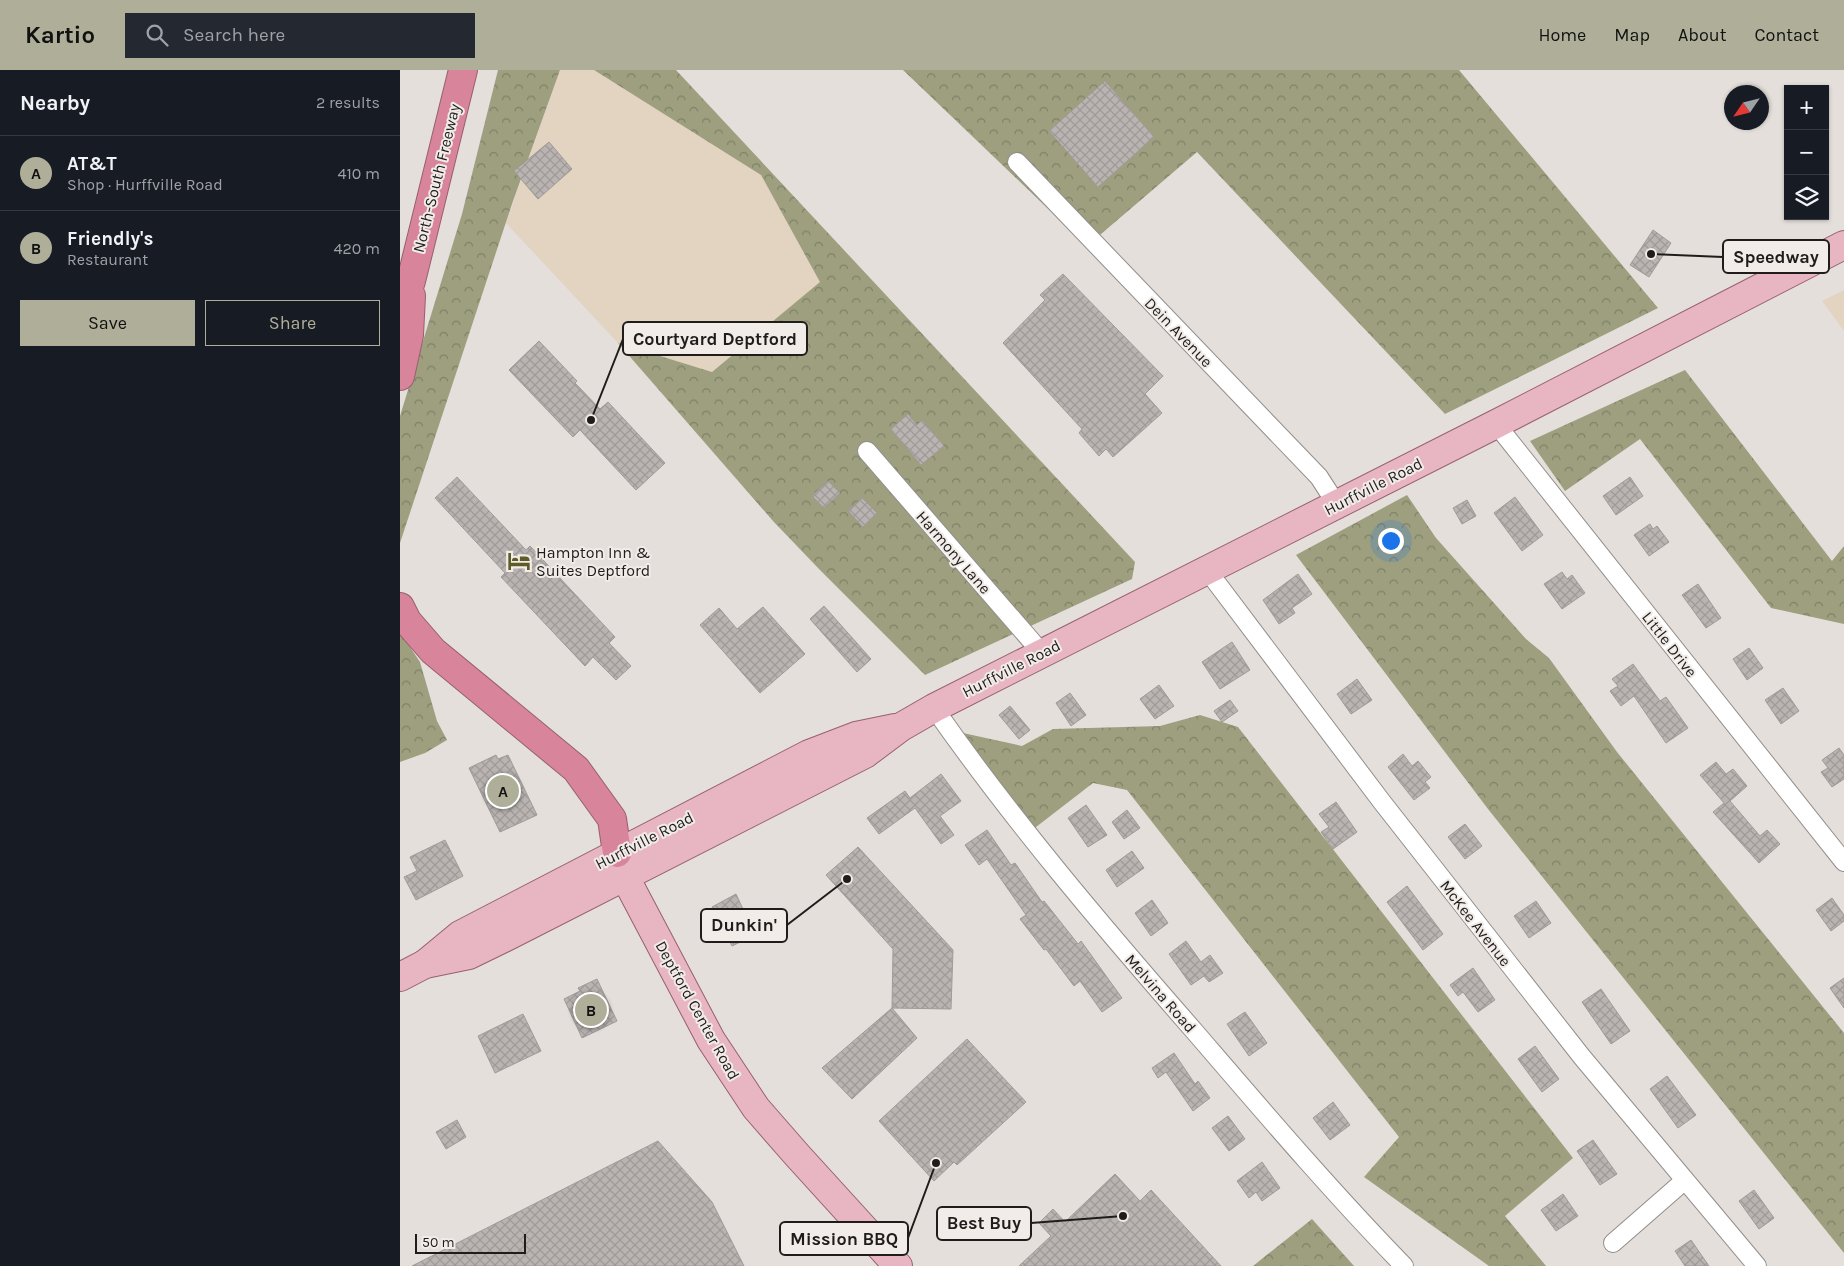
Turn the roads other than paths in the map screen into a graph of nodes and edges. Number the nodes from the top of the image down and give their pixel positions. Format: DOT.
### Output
graph roads {
  1 [pos="463,70"];
  2 [pos="1017,162"];
  3 [pos="1844,246"];
  4 [pos="411,281"];
  5 [pos="400,315"];
  6 [pos="400,376"];
  7 [pos="1496,424"];
  8 [pos="867,451"];
  9 [pos="1337,505"];
  10 [pos="1207,570"];
  11 [pos="400,607"];
  12 [pos="1041,652"];
  13 [pos="934,708"];
  14 [pos="1844,862"];
  15 [pos="621,865"];
  16 [pos="400,977"];
  17 [pos="1684,1180"];
  18 [pos="1614,1244"];
  19 [pos="898,1266"];
  20 [pos="1404,1266"];
  21 [pos="1757,1266"];
  1 -- 4 [label="highway, North-South Freeway"];
  2 -- 9 [label="street, Dein Avenue"];
  3 -- 7 [label="main road, Hurffville Road"];
  4 -- 5 [label="highway, North-South Freeway"];
  4 -- 6 [label="highway"];
  7 -- 9 [label="main road, Hurffville Road"];
  7 -- 14 [label="street, Little Drive"];
  8 -- 12 [label="street, Harmony Lane"];
  9 -- 10 [label="main road, Hurffville Road"];
  10 -- 12 [label="main road, Hurffville Road"];
  10 -- 17 [label="street, McKee Avenue"];
  11 -- 15 [label="highway"];
  12 -- 13 [label="main road, Hurffville Road"];
  13 -- 15 [label="main road, Hurffville Road"];
  13 -- 20 [label="street, Melvina Road"];
  15 -- 16 [label="main road, Hurffville Road"];
  15 -- 19 [label="main road, Deptford Center Road"];
  17 -- 18 [label="street"];
  17 -- 21 [label="street, McKee Avenue"];
}
